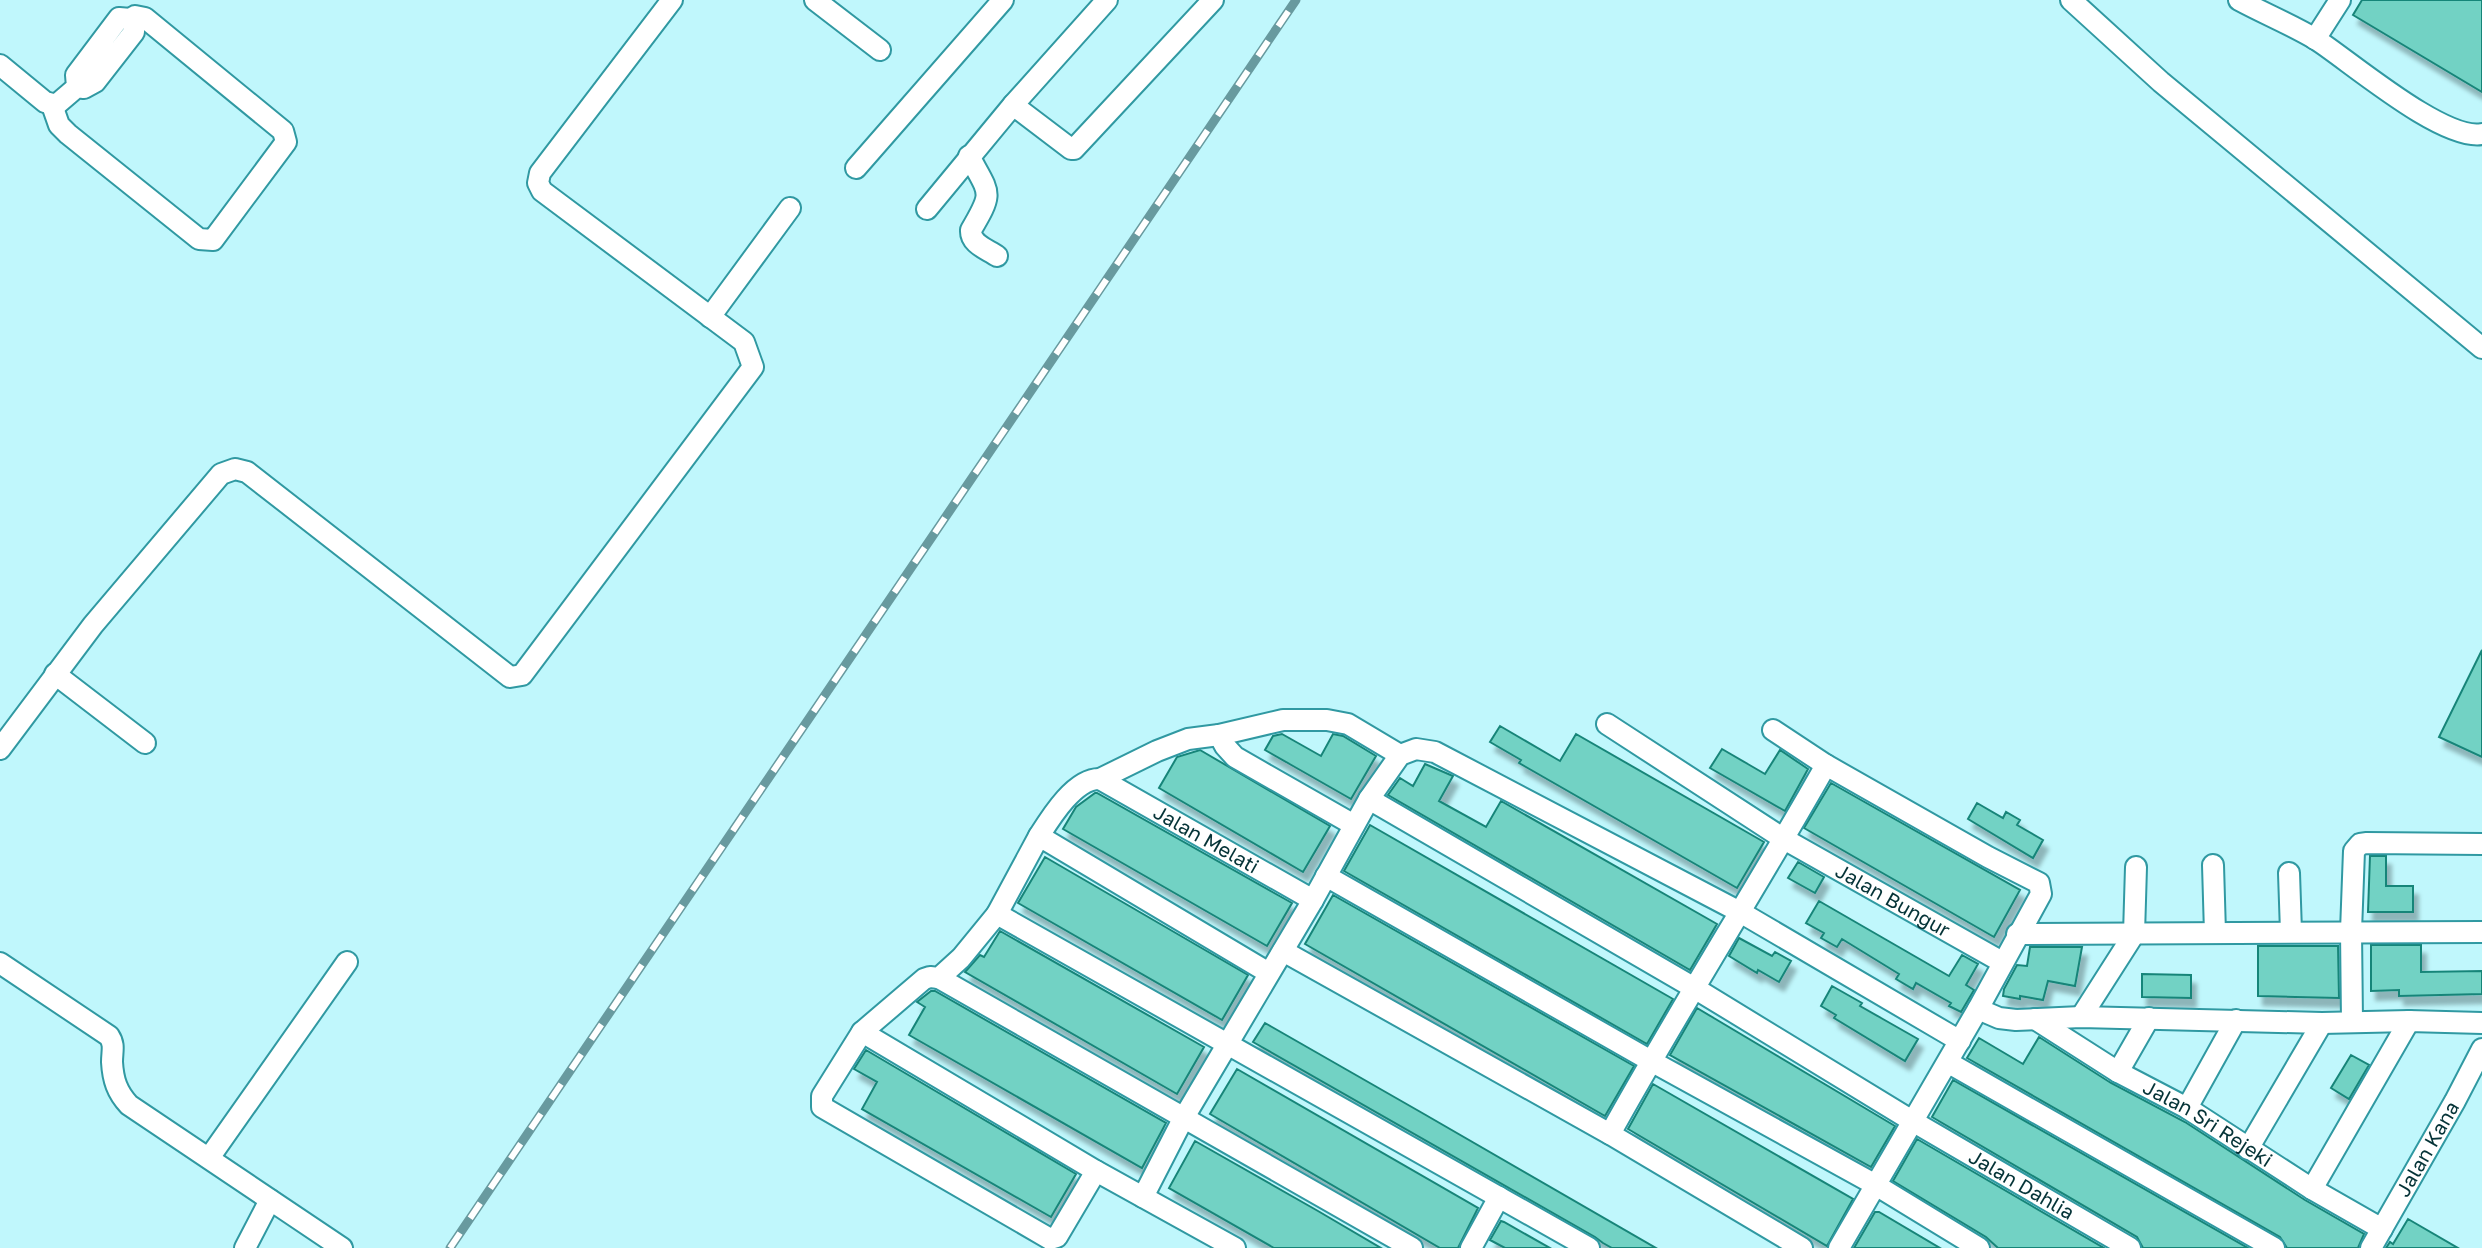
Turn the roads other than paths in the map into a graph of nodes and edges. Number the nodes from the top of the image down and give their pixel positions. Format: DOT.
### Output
graph roads {
  1 [pos="672,0"];
  2 [pos="815,0"];
  3 [pos="1003,0"];
  4 [pos="1107,0"];
  5 [pos="1213,0"];
  6 [pos="2071,0"];
  7 [pos="2239,0"];
  8 [pos="2340,0"];
  9 [pos="2315,39"];
  10 [pos="880,50"];
  11 [pos="0,65"];
  12 [pos="52,105"];
  13 [pos="1013,105"];
  14 [pos="2482,134"];
  15 [pos="969,156"];
  16 [pos="856,168"];
  17 [pos="790,208"];
  18 [pos="927,209"];
  19 [pos="997,256"];
  20 [pos="710,317"];
  21 [pos="2482,348"];
  22 [pos="55,674"];
  23 [pos="1607,724"];
  24 [pos="1773,730"];
  25 [pos="1219,735"];
  26 [pos="145,743"];
  27 [pos="0,749"];
  28 [pos="1400,755"];
  29 [pos="1826,765"];
  30 [pos="1100,779"];
  31 [pos="1369,799"];
  32 [pos="1354,825"];
  33 [pos="1039,836"];
  34 [pos="1784,839"];
  35 [pos="2482,844"];
  36 [pos="2213,865"];
  37 [pos="2136,867"];
  38 [pos="2289,873"];
  39 [pos="1326,876"];
  40 [pos="1313,900"];
  41 [pos="1740,912"];
  42 [pos="997,914"];
  43 [pos="2351,931"];
  44 [pos="2291,932"];
  45 [pos="2482,932"];
  46 [pos="2215,933"];
  47 [pos="2017,934"];
  48 [pos="2134,934"];
  49 [pos="1283,951"];
  50 [pos="347,962"];
  51 [pos="2002,962"];
  52 [pos="0,963"];
  53 [pos="1269,973"];
  54 [pos="939,978"];
  55 [pos="1696,989"];
  56 [pos="1978,1009"];
  57 [pos="2081,1017"];
  58 [pos="2149,1018"];
  59 [pos="2035,1019"];
  60 [pos="2236,1020"];
  61 [pos="2352,1021"];
  62 [pos="2409,1021"];
  63 [pos="2322,1023"];
  64 [pos="2482,1023"];
  65 [pos="862,1032"];
  66 [pos="1960,1041"];
  67 [pos="1227,1046"];
  68 [pos="2482,1049"];
  69 [pos="1651,1061"];
  70 [pos="1949,1063"];
  71 [pos="2118,1072"];
  72 [pos="2187,1108"];
  73 [pos="1183,1119"];
  74 [pos="1914,1122"];
  75 [pos="1610,1134"];
  76 [pos="2248,1149"];
  77 [pos="209,1158"];
  78 [pos="1096,1171"];
  79 [pos="1874,1184"];
  80 [pos="2312,1189"];
  81 [pos="1143,1197"];
  82 [pos="1499,1197"];
  83 [pos="270,1200"];
  84 [pos="2382,1229"];
  85 [pos="1203,1230"];
  86 [pos="245,1248"];
  87 [pos="342,1248"];
  88 [pos="1192,1248"];
  89 [pos="1235,1248"];
  90 [pos="1412,1248"];
  91 [pos="1471,1248"];
  92 [pos="1589,1248"];
  93 [pos="1802,1248"];
  94 [pos="1839,1248"];
  95 [pos="1979,1248"];
  96 [pos="2130,1248"];
  97 [pos="2274,1248"];
  98 [pos="2371,1248"];
  1 -- 20 [label="street"];
  2 -- 10 [label="street"];
  3 -- 16 [label="street"];
  4 -- 13 [label="street"];
  5 -- 13 [label="street"];
  6 -- 21 [label="street"];
  7 -- 9 [label="street"];
  8 -- 9 [label="street"];
  9 -- 14 [label="street"];
  11 -- 12 [label="street"];
  12 -- 12 [label="street"];
  13 -- 15 [label="street"];
  15 -- 18 [label="street"];
  15 -- 19 [label="street"];
  17 -- 20 [label="street"];
  20 -- 22 [label="street"];
  22 -- 26 [label="street"];
  22 -- 27 [label="street"];
  23 -- 34 [label="street, Jalan Bungur"];
  24 -- 29 [label="street"];
  25 -- 28 [label="street"];
  25 -- 30 [label="street"];
  25 -- 32 [label="street"];
  28 -- 31 [label="street"];
  28 -- 41 [label="street"];
  29 -- 34 [label="street"];
  29 -- 47 [label="street"];
  30 -- 33 [label="street"];
  30 -- 40 [label="street, Jalan Melati"];
  31 -- 32 [label="street"];
  31 -- 55 [label="street, Jalan Dahlia"];
  32 -- 39 [label="street"];
  33 -- 42 [label="street"];
  33 -- 53 [label="street"];
  34 -- 41 [label="street"];
  34 -- 51 [label="street, Jalan Bungur"];
  35 -- 43 [label="street"];
  36 -- 46 [label="street"];
  37 -- 48 [label="street"];
  38 -- 44 [label="street"];
  39 -- 40 [label="street"];
  39 -- 69 [label="street"];
  40 -- 49 [label="street"];
  41 -- 55 [label="street"];
  41 -- 66 [label="street"];
  42 -- 54 [label="street"];
  42 -- 67 [label="street"];
  43 -- 44 [label="street"];
  43 -- 45 [label="street"];
  43 -- 61 [label="street"];
  44 -- 46 [label="street"];
  46 -- 48 [label="street"];
  47 -- 48 [label="street"];
  47 -- 51 [label="street"];
  48 -- 57 [label="street"];
  49 -- 53 [label="street"];
  49 -- 75 [label="street"];
  50 -- 77 [label="street"];
  51 -- 56 [label="street"];
  52 -- 77 [label="street"];
  53 -- 67 [label="street"];
  54 -- 65 [label="street"];
  54 -- 73 [label="street"];
  55 -- 69 [label="street"];
  55 -- 74 [label="street, Jalan Dahlia"];
  56 -- 59 [label="street"];
  56 -- 66 [label="street"];
  57 -- 58 [label="street"];
  57 -- 59 [label="street"];
  58 -- 60 [label="street"];
  58 -- 71 [label="street"];
  59 -- 71 [label="street, Jalan Sri Rejeki"];
  60 -- 63 [label="street"];
  60 -- 72 [label="street"];
  61 -- 62 [label="street"];
  61 -- 63 [label="street"];
  62 -- 64 [label="street"];
  62 -- 80 [label="street"];
  63 -- 76 [label="street"];
  65 -- 78 [label="street"];
  65 -- 78 [label="street"];
  66 -- 70 [label="street"];
  67 -- 73 [label="street"];
  67 -- 82 [label="street"];
  68 -- 84 [label="street, Jalan Kana"];
  69 -- 75 [label="street"];
  69 -- 79 [label="street"];
  70 -- 74 [label="street"];
  70 -- 97 [label="street"];
  71 -- 72 [label="street, Jalan Sri Rejeki"];
  72 -- 76 [label="street, Jalan Sri Rejeki"];
  73 -- 81 [label="street"];
  73 -- 90 [label="street"];
  74 -- 79 [label="street"];
  74 -- 96 [label="street, Jalan Dahlia"];
  75 -- 93 [label="street"];
  76 -- 80 [label="street, Jalan Sri Rejeki"];
  77 -- 83 [label="street"];
  78 -- 81 [label="street"];
  79 -- 94 [label="street"];
  79 -- 95 [label="street"];
  80 -- 84 [label="street, Jalan Sri Rejeki"];
  81 -- 85 [label="street"];
  82 -- 91 [label="street"];
  82 -- 92 [label="street"];
  83 -- 86 [label="street"];
  83 -- 87 [label="street"];
  84 -- 98 [label="street, Jalan Kana"];
  85 -- 88 [label="street"];
  85 -- 89 [label="street"];
}
